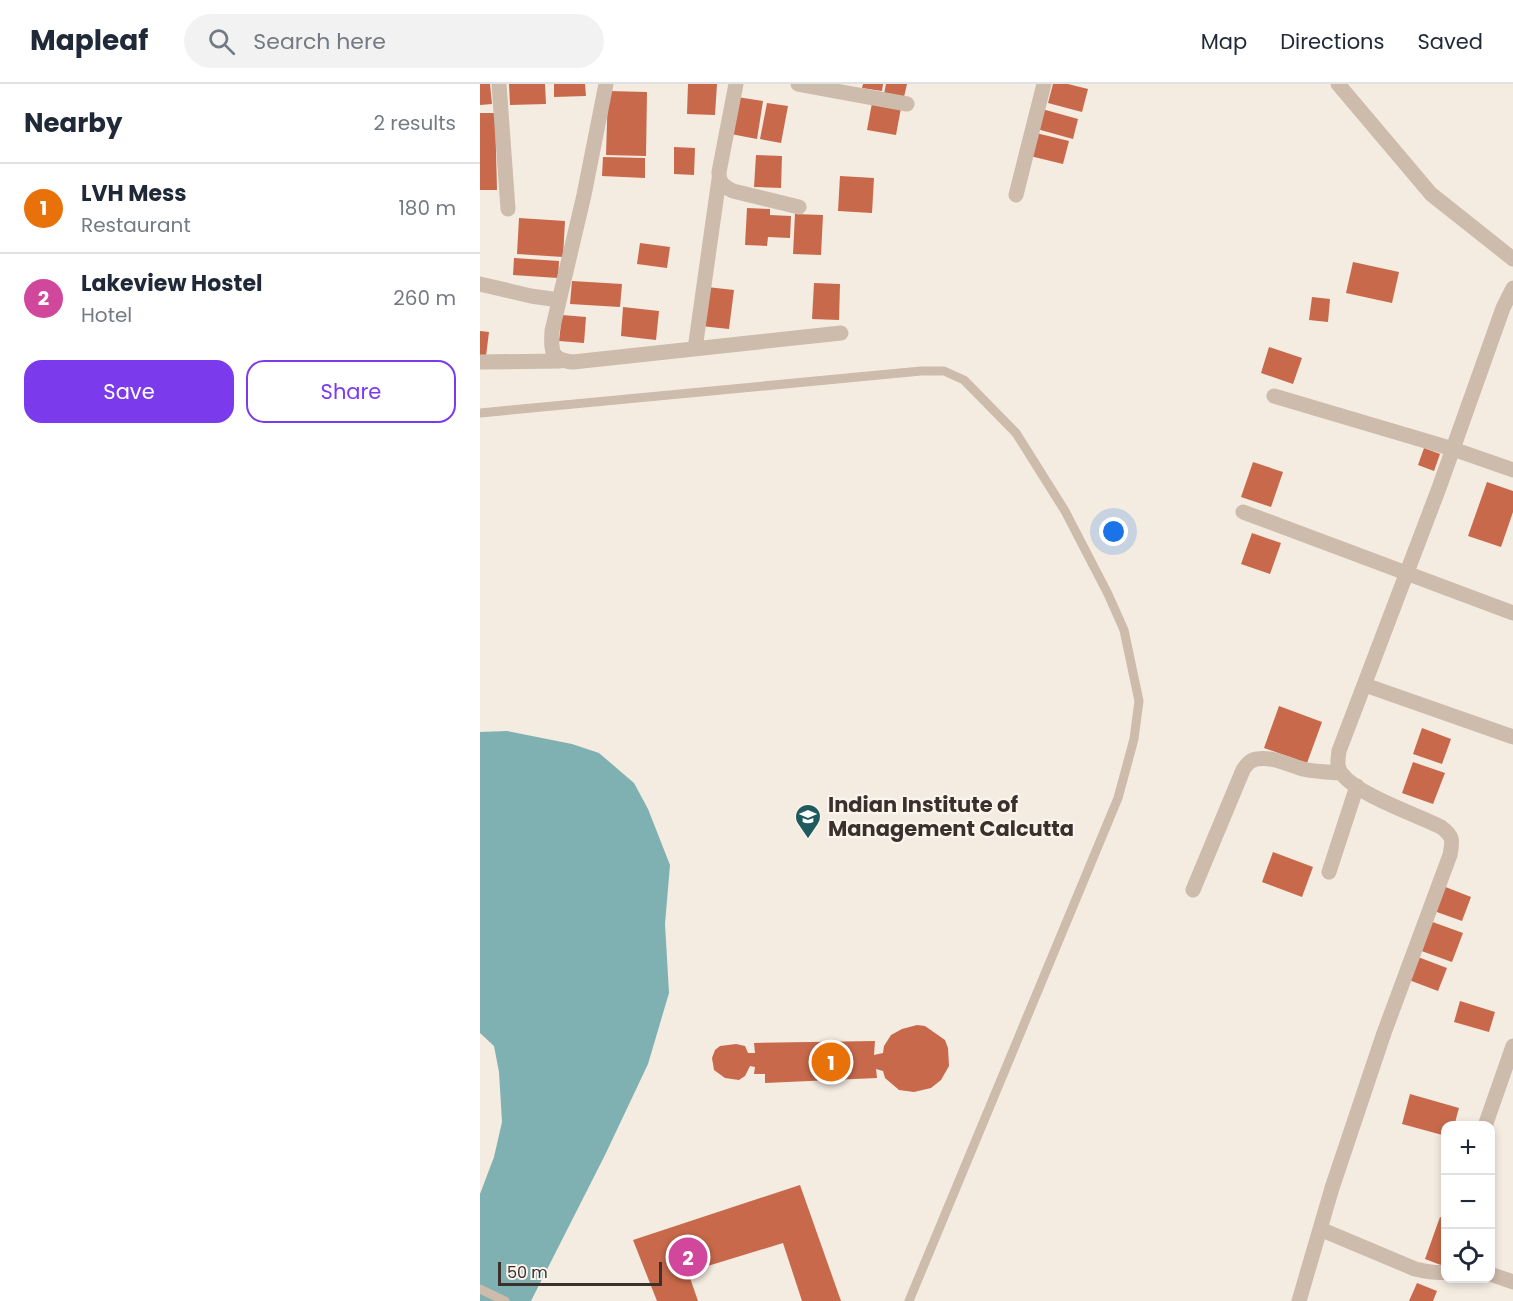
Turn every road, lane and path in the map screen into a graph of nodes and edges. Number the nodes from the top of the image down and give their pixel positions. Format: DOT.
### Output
graph roads {
  1 [pos="499,84"];
  2 [pos="606,84"];
  3 [pos="736,84"];
  4 [pos="798,84"];
  5 [pos="1044,84"];
  6 [pos="1338,84"];
  7 [pos="907,104"];
  8 [pos="719,179"];
  9 [pos="1016,195"];
  10 [pos="799,207"];
  11 [pos="508,208"];
  12 [pos="1513,259"];
  13 [pos="480,284"];
  14 [pos="1513,288"];
  15 [pos="559,300"];
  16 [pos="841,333"];
  17 [pos="694,348"];
  18 [pos="560,361"];
  19 [pos="480,362"];
  20 [pos="1274,396"];
  21 [pos="480,413"];
  22 [pos="1453,449"];
  23 [pos="1513,470"];
  24 [pos="1243,512"];
  25 [pos="1406,573"];
  26 [pos="1513,613"];
  27 [pos="1365,685"];
  28 [pos="1513,737"];
  29 [pos="1341,773"];
  30 [pos="1357,786"];
  31 [pos="1329,872"];
  32 [pos="1193,890"];
  33 [pos="1513,1046"];
  34 [pos="1486,1121"];
  35 [pos="1320,1229"];
  36 [pos="1441,1273"];
  37 [pos="1495,1275"];
  38 [pos="1513,1282"];
  39 [pos="480,1289"];
  40 [pos="505,1301"];
  41 [pos="909,1301"];
  42 [pos="1299,1301"];
  1 -- 11 [label="street"];
  2 -- 15 [label="street"];
  3 -- 8 [label="street"];
  4 -- 7 [label="street"];
  5 -- 9 [label="street"];
  6 -- 12 [label="street"];
  8 -- 10 [label="street"];
  8 -- 17 [label="street"];
  13 -- 15 [label="street"];
  14 -- 22 [label="street"];
  15 -- 18 [label="street"];
  16 -- 17 [label="street"];
  17 -- 18 [label="street"];
  18 -- 19 [label="street"];
  20 -- 22 [label="street"];
  21 -- 41 [label="lane"];
  22 -- 23 [label="street"];
  22 -- 25 [label="street"];
  24 -- 25 [label="street"];
  25 -- 26 [label="street"];
  25 -- 27 [label="street"];
  27 -- 28 [label="street"];
  27 -- 29 [label="street"];
  29 -- 30 [label="street"];
  29 -- 32 [label="street"];
  30 -- 31 [label="street"];
  30 -- 35 [label="street"];
  33 -- 34 [label="street"];
  35 -- 36 [label="street"];
  35 -- 42 [label="street"];
  37 -- 38 [label="street"];
  39 -- 40 [label="lane"];
}
